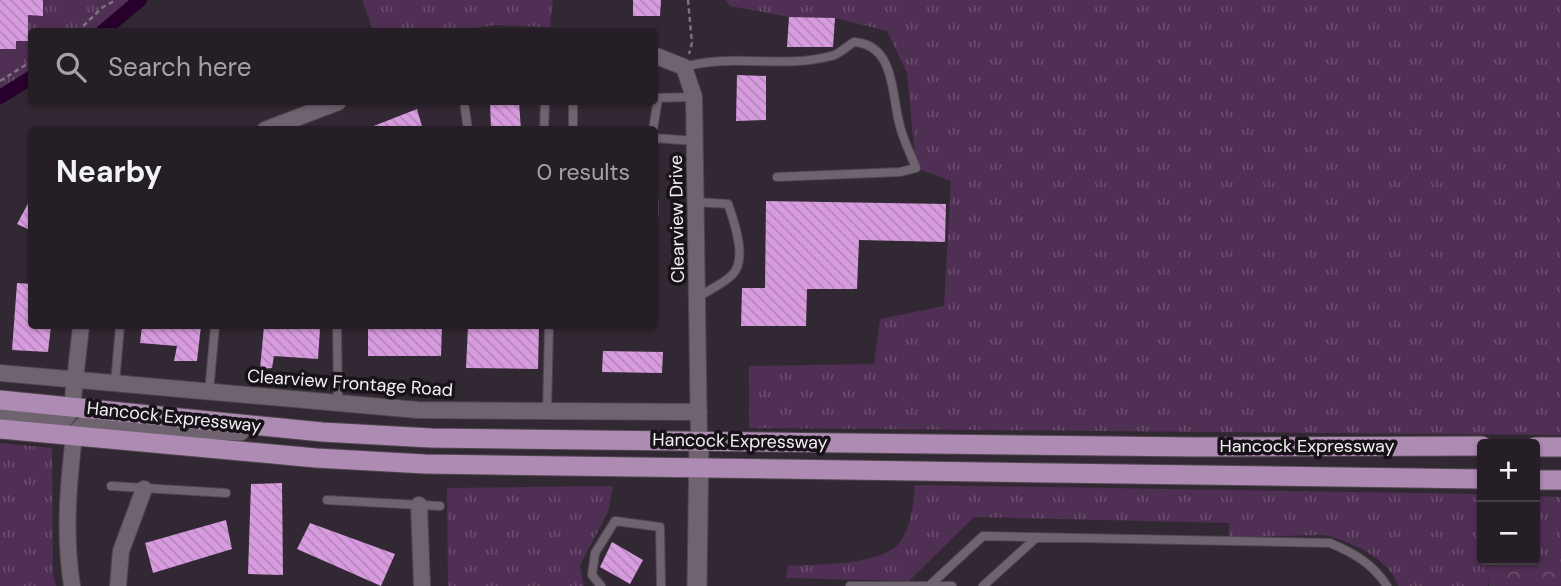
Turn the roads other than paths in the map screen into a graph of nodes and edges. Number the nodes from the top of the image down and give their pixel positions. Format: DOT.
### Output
graph roads {
  1 [pos="658,57"];
  2 [pos="684,67"];
  3 [pos="694,97"];
  4 [pos="658,98"];
  5 [pos="330,105"];
  6 [pos="464,105"];
  7 [pos="545,105"];
  8 [pos="573,105"];
  9 [pos="655,105"];
  10 [pos="275,126"];
  11 [pos="467,126"];
  12 [pos="544,126"];
  13 [pos="573,126"];
  14 [pos="653,126"];
  15 [pos="658,138"];
  16 [pos="695,141"];
  17 [pos="777,177"];
  18 [pos="696,202"];
  19 [pos="698,297"];
  20 [pos="81,329"];
  21 [pos="120,329"];
  22 [pos="215,329"];
  23 [pos="337,329"];
  24 [pos="550,329"];
  25 [pos="0,373"];
  26 [pos="75,380"];
  27 [pos="115,383"];
  28 [pos="209,392"];
  29 [pos="0,400"];
  30 [pos="338,403"];
  31 [pos="72,407"];
  32 [pos="547,411"];
  33 [pos="699,412"];
  34 [pos="0,418"];
  35 [pos="279,428"];
  36 [pos="0,429"];
  37 [pos="74,436"];
  38 [pos="699,441"];
  39 [pos="1477,446"];
  40 [pos="1540,447"];
  41 [pos="1561,447"];
  42 [pos="699,469"];
  43 [pos="1477,479"];
  44 [pos="1540,480"];
  45 [pos="1561,480"];
  46 [pos="111,486"];
  47 [pos="144,489"];
  48 [pos="226,494"];
  49 [pos="327,500"];
  50 [pos="419,505"];
  51 [pos="440,506"];
  52 [pos="1037,537"];
  53 [pos="72,586"];
  54 [pos="118,586"];
  55 [pos="422,586"];
  56 [pos="600,586"];
  57 [pos="661,586"];
  58 [pos="697,586"];
  59 [pos="850,586"];
  60 [pos="930,586"];
  61 [pos="952,586"];
  62 [pos="983,586"];
  63 [pos="1387,586"];
  1 -- 2 [label="street"];
  2 -- 3 [label="street, Clearview Drive"];
  2 -- 17 [label="lane"];
  3 -- 4 [label="lane"];
  3 -- 16 [label="street, Clearview Drive"];
  5 -- 10 [label="street"];
  6 -- 11 [label="lane"];
  7 -- 12 [label="lane"];
  8 -- 13 [label="lane"];
  9 -- 14 [label="lane"];
  15 -- 16 [label="lane"];
  16 -- 18 [label="street, Clearview Drive"];
  18 -- 19 [label="street, Clearview Drive"];
  18 -- 19 [label="lane"];
  19 -- 33 [label="street, Clearview Drive"];
  20 -- 26 [label="street"];
  21 -- 27 [label="lane"];
  22 -- 28 [label="lane"];
  23 -- 30 [label="lane"];
  24 -- 32 [label="lane"];
  25 -- 26 [label="street, Clearview Frontage Road"];
  26 -- 27 [label="street, Clearview Frontage Road"];
  26 -- 31 [label="street"];
  27 -- 28 [label="street, Clearview Frontage Road"];
  28 -- 30 [label="street, Clearview Frontage Road"];
  29 -- 31 [label="main road, Hancock Expressway"];
  30 -- 32 [label="street, Clearview Frontage Road"];
  31 -- 34 [label="main road"];
  31 -- 35 [label="main road, Hancock Expressway"];
  32 -- 33 [label="street, Clearview Frontage Road"];
  33 -- 38 [label="street, Clearview Drive"];
  35 -- 37 [label="main road"];
  35 -- 38 [label="main road, Hancock Expressway"];
  36 -- 37 [label="main road, Hancock Expressway"];
  37 -- 42 [label="main road, Hancock Expressway"];
  37 -- 53 [label="street"];
  38 -- 39 [label="main road, Hancock Expressway"];
  38 -- 42 [label="main road"];
  40 -- 41 [label="main road"];
  42 -- 43 [label="main road, Hancock Expressway"];
  42 -- 58 [label="main road"];
  44 -- 45 [label="main road"];
  46 -- 47 [label="lane"];
  47 -- 48 [label="lane"];
  47 -- 54 [label="street"];
  49 -- 50 [label="lane"];
  50 -- 51 [label="lane"];
  50 -- 55 [label="street"];
  52 -- 60 [label="lane"];
  52 -- 62 [label="lane"];
  52 -- 63 [label="lane"];
  56 -- 57 [label="lane"];
  59 -- 60 [label="lane"];
  60 -- 61 [label="lane"];
}
